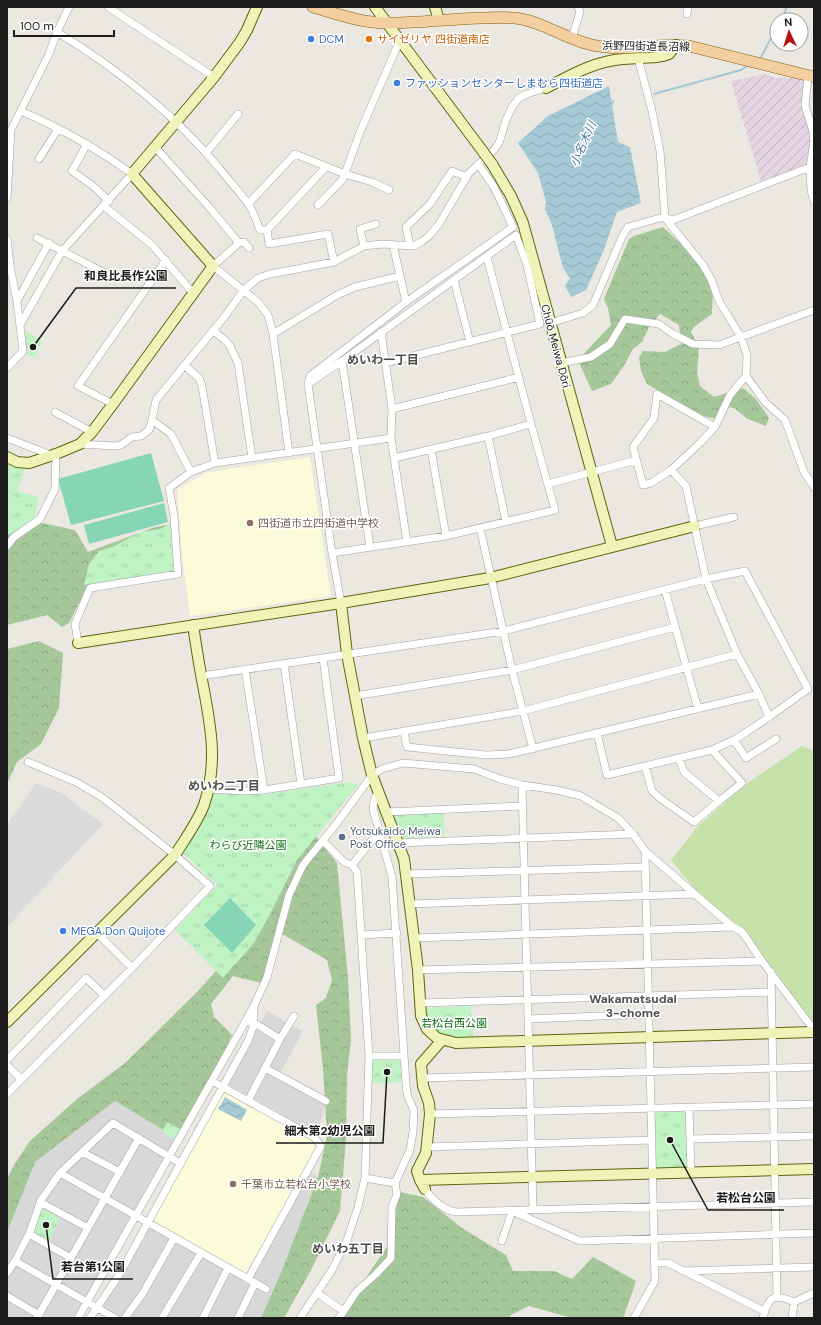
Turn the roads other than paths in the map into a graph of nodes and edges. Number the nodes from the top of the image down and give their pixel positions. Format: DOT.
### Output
graph roads {
  1 [pos="69,7"];
  2 [pos="108,7"];
  3 [pos="257,7"];
  4 [pos="313,7"];
  5 [pos="376,7"];
  6 [pos="435,7"];
  7 [pos="578,7"];
  8 [pos="439,20"];
  9 [pos="387,23"];
  10 [pos="57,32"];
  11 [pos="572,38"];
  12 [pos="400,40"];
  13 [pos="676,45"];
  14 [pos="638,58"];
  15 [pos="811,76"];
  16 [pos="214,77"];
  17 [pos="546,88"];
  18 [pos="21,111"];
  19 [pos="238,114"];
  20 [pos="176,121"];
  21 [pos="58,129"];
  22 [pos="87,144"];
  23 [pos="155,147"];
  24 [pos="206,153"];
  25 [pos="39,159"];
  26 [pos="478,164"];
  27 [pos="326,167"];
  28 [pos="810,167"];
  29 [pos="132,174"];
  30 [pos="344,174"];
  31 [pos="467,177"];
  32 [pos="389,190"];
  33 [pos="7,198"];
  34 [pos="814,201"];
  35 [pos="106,204"];
  36 [pos="248,204"];
  37 [pos="318,205"];
  38 [pos="665,218"];
  39 [pos="376,224"];
  40 [pos="267,230"];
  41 [pos="37,238"];
  42 [pos="7,239"];
  43 [pos="49,243"];
  44 [pos="239,243"];
  45 [pos="393,245"];
  46 [pos="364,246"];
  47 [pos="410,246"];
  48 [pos="249,248"];
  49 [pos="62,251"];
  50 [pos="487,257"];
  51 [pos="166,260"];
  52 [pos="334,262"];
  53 [pos="213,266"];
  54 [pos="107,274"];
  55 [pos="400,276"];
  56 [pos="454,280"];
  57 [pos="243,291"];
  58 [pos="193,293"];
  59 [pos="17,301"];
  60 [pos="406,302"];
  61 [pos="814,310"];
  62 [pos="550,323"];
  63 [pos="20,325"];
  64 [pos="213,331"];
  65 [pos="381,332"];
  66 [pos="508,333"];
  67 [pos="273,334"];
  68 [pos="740,337"];
  69 [pos="470,342"];
  70 [pos="342,361"];
  71 [pos="386,363"];
  72 [pos="561,363"];
  73 [pos="184,365"];
  74 [pos="7,368"];
  75 [pos="746,376"];
  76 [pos="519,377"];
  77 [pos="308,384"];
  78 [pos="113,404"];
  79 [pos="392,409"];
  80 [pos="55,412"];
  81 [pos="152,420"];
  82 [pos="531,424"];
  83 [pos="715,427"];
  84 [pos="92,432"];
  85 [pos="488,436"];
  86 [pos="7,438"];
  87 [pos="391,438"];
  88 [pos="80,444"];
  89 [pos="354,444"];
  90 [pos="431,449"];
  91 [pos="318,450"];
  92 [pos="289,453"];
  93 [pos="54,455"];
  94 [pos="7,457"];
  95 [pos="252,458"];
  96 [pos="394,458"];
  97 [pos="636,460"];
  98 [pos="215,463"];
  99 [pos="671,470"];
  100 [pos="190,472"];
  101 [pos="591,472"];
  102 [pos="548,484"];
  103 [pos="814,487"];
  104 [pos="734,517"];
  105 [pos="506,522"];
  106 [pos="695,526"];
  107 [pos="480,528"];
  108 [pos="446,536"];
  109 [pos="407,542"];
  110 [pos="7,546"];
  111 [pos="612,546"];
  112 [pos="370,547"];
  113 [pos="332,553"];
  114 [pos="490,578"];
  115 [pos="706,579"];
  116 [pos="665,590"];
  117 [pos="341,603"];
  118 [pos="193,625"];
  119 [pos="675,627"];
  120 [pos="504,631"];
  121 [pos="78,643"];
  122 [pos="348,654"];
  123 [pos="737,654"];
  124 [pos="323,658"];
  125 [pos="284,664"];
  126 [pos="686,667"];
  127 [pos="245,669"];
  128 [pos="512,670"];
  129 [pos="201,676"];
  130 [pos="758,694"];
  131 [pos="355,696"];
  132 [pos="698,709"];
  133 [pos="523,711"];
  134 [pos="769,717"];
  135 [pos="404,732"];
  136 [pos="597,734"];
  137 [pos="363,738"];
  138 [pos="776,739"];
  139 [pos="734,740"];
  140 [pos="533,749"];
  141 [pos="712,750"];
  142 [pos="679,758"];
  143 [pos="28,762"];
  144 [pos="645,766"];
  145 [pos="372,775"];
  146 [pos="301,784"];
  147 [pos="522,785"];
  148 [pos="208,789"];
  149 [pos="264,790"];
  150 [pos="378,792"];
  151 [pos="719,801"];
  152 [pos="522,806"];
  153 [pos="385,812"];
  154 [pos="633,834"];
  155 [pos="380,836"];
  156 [pos="523,838"];
  157 [pos="323,841"];
  158 [pos="397,843"];
  159 [pos="645,851"];
  160 [pos="175,855"];
  161 [pos="352,865"];
  162 [pos="645,867"];
  163 [pos="524,870"];
  164 [pos="406,874"];
  165 [pos="695,894"];
  166 [pos="646,896"];
  167 [pos="525,900"];
  168 [pos="410,904"];
  169 [pos="733,927"];
  170 [pos="647,930"];
  171 [pos="397,933"];
  172 [pos="98,934"];
  173 [pos="526,934"];
  174 [pos="362,935"];
  175 [pos="414,938"];
  176 [pos="762,961"];
  177 [pos="648,964"];
  178 [pos="527,967"];
  179 [pos="132,968"];
  180 [pos="418,970"];
  181 [pos="771,972"];
  182 [pos="772,992"];
  183 [pos="105,996"];
  184 [pos="648,996"];
  185 [pos="528,1000"];
  186 [pos="420,1003"];
  187 [pos="254,1006"];
  188 [pos="649,1014"];
  189 [pos="294,1016"];
  190 [pos="528,1019"];
  191 [pos="7,1022"];
  192 [pos="245,1022"];
  193 [pos="253,1022"];
  194 [pos="814,1031"];
  195 [pos="772,1033"];
  196 [pos="649,1037"];
  197 [pos="280,1039"];
  198 [pos="442,1040"];
  199 [pos="529,1041"];
  200 [pos="369,1056"];
  201 [pos="404,1056"];
  202 [pos="7,1060"];
  203 [pos="7,1065"];
  204 [pos="814,1067"];
  205 [pos="265,1068"];
  206 [pos="773,1068"];
  207 [pos="650,1072"];
  208 [pos="530,1075"];
  209 [pos="422,1078"];
  210 [pos="21,1079"];
  211 [pos="212,1081"];
  212 [pos="222,1087"];
  213 [pos="7,1094"];
  214 [pos="248,1101"];
  215 [pos="326,1101"];
  216 [pos="814,1104"];
  217 [pos="774,1105"];
  218 [pos="689,1107"];
  219 [pos="651,1108"];
  220 [pos="531,1111"];
  221 [pos="430,1114"];
  222 [pos="814,1136"];
  223 [pos="774,1137"];
  224 [pos="139,1138"];
  225 [pos="690,1139"];
  226 [pos="652,1140"];
  227 [pos="532,1144"];
  228 [pos="427,1147"];
  229 [pos="82,1152"];
  230 [pos="170,1156"];
  231 [pos="180,1163"];
  232 [pos="814,1169"];
  233 [pos="775,1170"];
  234 [pos="120,1172"];
  235 [pos="691,1172"];
  236 [pos="60,1173"];
  237 [pos="653,1173"];
  238 [pos="533,1176"];
  239 [pos="365,1178"];
  240 [pos="420,1180"];
  241 [pos="395,1183"];
  242 [pos="425,1189"];
  243 [pos="105,1198"];
  244 [pos="40,1202"];
  245 [pos="814,1202"];
  246 [pos="775,1203"];
  247 [pos="654,1207"];
  248 [pos="533,1210"];
  249 [pos="512,1211"];
  250 [pos="136,1216"];
  251 [pos="147,1223"];
  252 [pos="88,1228"];
  253 [pos="814,1233"];
  254 [pos="29,1234"];
  255 [pos="776,1234"];
  256 [pos="174,1238"];
  257 [pos="655,1238"];
  258 [pos="502,1241"];
  259 [pos="201,1253"];
  260 [pos="71,1258"];
  261 [pos="15,1261"];
  262 [pos="655,1263"];
  263 [pos="814,1267"];
  264 [pos="228,1268"];
  265 [pos="776,1268"];
  266 [pos="683,1271"];
  267 [pos="7,1273"];
  268 [pos="252,1281"];
  269 [pos="56,1284"];
  270 [pos="266,1289"];
  271 [pos="317,1293"];
  272 [pos="814,1293"];
  273 [pos="7,1296"];
  274 [pos="777,1296"];
  275 [pos="87,1302"];
  276 [pos="794,1302"];
  277 [pos="97,1308"];
  278 [pos="343,1311"];
  279 [pos="764,1315"];
  280 [pos="38,1316"];
  281 [pos="78,1318"];
  282 [pos="90,1318"];
  283 [pos="115,1318"];
  284 [pos="126,1318"];
  285 [pos="162,1318"];
  286 [pos="203,1318"];
  287 [pos="238,1318"];
  288 [pos="300,1318"];
  289 [pos="339,1318"];
  290 [pos="634,1318"];
  291 [pos="792,1318"];
  1 -- 10 [label="street"];
  2 -- 16 [label="street"];
  3 -- 16 [label="street"];
  4 -- 9 [label="main road, 浜野四街道長沼線"];
  5 -- 9 [label="street, Chūō Meiwa Dōri"];
  6 -- 8 [label="street"];
  7 -- 11 [label="street"];
  8 -- 9 [label="main road, 浜野四街道長沼線"];
  8 -- 11 [label="main road, 浜野四街道長沼線"];
  9 -- 12 [label="street, Chūō Meiwa Dōri"];
  10 -- 18 [label="street"];
  10 -- 20 [label="street"];
  11 -- 13 [label="main road, 浜野四街道長沼線"];
  12 -- 30 [label="street"];
  12 -- 62 [label="street, Chūō Meiwa Dōri, bridge"];
  13 -- 14 [label="street"];
  13 -- 15 [label="main road, 浜野四街道長沼線"];
  14 -- 17 [label="street"];
  14 -- 38 [label="street"];
  15 -- 28 [label="street"];
  16 -- 20 [label="street"];
  17 -- 26 [label="street"];
  18 -- 21 [label="street"];
  18 -- 33 [label="street"];
  19 -- 24 [label="street"];
  20 -- 23 [label="street"];
  20 -- 24 [label="street"];
  21 -- 22 [label="street"];
  21 -- 25 [label="street"];
  22 -- 29 [label="street"];
  22 -- 35 [label="street"];
  23 -- 29 [label="street"];
  23 -- 44 [label="street"];
  24 -- 36 [label="street"];
  26 -- 31 [label="street"];
  26 -- 60 [label="street"];
  27 -- 30 [label="street"];
  27 -- 36 [label="street"];
  27 -- 40 [label="street"];
  28 -- 34 [label="street"];
  28 -- 38 [label="street"];
  29 -- 35 [label="street"];
  29 -- 53 [label="street"];
  30 -- 32 [label="street"];
  30 -- 37 [label="street"];
  31 -- 47 [label="street"];
  31 -- 47 [label="street"];
  35 -- 49 [label="street"];
  35 -- 51 [label="street"];
  36 -- 40 [label="street"];
  38 -- 62 [label="street"];
  38 -- 68 [label="street"];
  39 -- 46 [label="street"];
  40 -- 52 [label="street"];
  41 -- 43 [label="street"];
  42 -- 59 [label="street"];
  43 -- 49 [label="street"];
  43 -- 59 [label="street"];
  44 -- 48 [label="street"];
  44 -- 53 [label="street"];
  45 -- 46 [label="street"];
  45 -- 47 [label="street"];
  45 -- 55 [label="street"];
  46 -- 52 [label="street"];
  49 -- 54 [label="street"];
  49 -- 63 [label="street"];
  50 -- 56 [label="street"];
  50 -- 66 [label="street"];
  50 -- 66 [label="street"];
  51 -- 58 [label="street"];
  51 -- 78 [label="street"];
  52 -- 57 [label="street"];
  53 -- 57 [label="street"];
  53 -- 58 [label="street"];
  55 -- 60 [label="street"];
  55 -- 67 [label="street"];
  56 -- 65 [label="street"];
  56 -- 69 [label="street"];
  57 -- 64 [label="street"];
  57 -- 67 [label="street"];
  58 -- 78 [label="street"];
  59 -- 63 [label="street"];
  60 -- 77 [label="street"];
  61 -- 68 [label="street"];
  62 -- 72 [label="street, Chūō Meiwa Dōri"];
  63 -- 74 [label="street"];
  64 -- 73 [label="street"];
  64 -- 95 [label="street"];
  65 -- 70 [label="street"];
  65 -- 71 [label="street"];
  66 -- 69 [label="street"];
  66 -- 76 [label="street"];
  67 -- 92 [label="street"];
  68 -- 72 [label="street"];
  68 -- 75 [label="street"];
  69 -- 71 [label="street"];
  70 -- 77 [label="street"];
  70 -- 89 [label="street"];
  71 -- 79 [label="street"];
  72 -- 101 [label="street, Chūō Meiwa Dōri"];
  73 -- 81 [label="street"];
  73 -- 98 [label="street"];
  75 -- 83 [label="street"];
  75 -- 103 [label="street"];
  76 -- 79 [label="street"];
  76 -- 82 [label="street"];
  77 -- 91 [label="street"];
  78 -- 84 [label="street"];
  79 -- 87 [label="street"];
  80 -- 84 [label="street"];
  81 -- 88 [label="street"];
  81 -- 100 [label="street"];
  82 -- 85 [label="street"];
  82 -- 102 [label="street"];
  83 -- 97 [label="street"];
  83 -- 99 [label="street"];
  84 -- 88 [label="street"];
  85 -- 90 [label="street"];
  85 -- 105 [label="street"];
  86 -- 93 [label="street"];
  87 -- 89 [label="street"];
  87 -- 96 [label="street"];
  88 -- 93 [label="street"];
  89 -- 91 [label="street"];
  89 -- 112 [label="street"];
  90 -- 96 [label="street"];
  90 -- 108 [label="street"];
  91 -- 92 [label="street"];
  91 -- 113 [label="street"];
  92 -- 95 [label="street"];
  93 -- 94 [label="street"];
  93 -- 110 [label="street"];
  95 -- 98 [label="street"];
  96 -- 109 [label="street"];
  97 -- 99 [label="street"];
  97 -- 101 [label="street"];
  98 -- 100 [label="street"];
  99 -- 106 [label="street"];
  100 -- 121 [label="street"];
  101 -- 102 [label="street"];
  101 -- 111 [label="street, Chūō Meiwa Dōri"];
  102 -- 105 [label="street"];
  104 -- 106 [label="street"];
  105 -- 107 [label="street"];
  106 -- 111 [label="street"];
  106 -- 115 [label="street"];
  107 -- 108 [label="street"];
  107 -- 114 [label="street"];
  108 -- 109 [label="street"];
  109 -- 112 [label="street"];
  111 -- 114 [label="street"];
  112 -- 113 [label="street"];
  113 -- 117 [label="street"];
  114 -- 117 [label="street"];
  114 -- 120 [label="street"];
  115 -- 116 [label="street"];
  115 -- 123 [label="street"];
  115 -- 134 [label="street"];
  116 -- 119 [label="street"];
  116 -- 120 [label="street"];
  117 -- 118 [label="street"];
  117 -- 122 [label="street"];
  118 -- 121 [label="street"];
  118 -- 129 [label="street"];
  119 -- 126 [label="street"];
  119 -- 128 [label="street"];
  120 -- 122 [label="street"];
  120 -- 128 [label="street"];
  122 -- 124 [label="street"];
  122 -- 131 [label="street"];
  123 -- 126 [label="street"];
  123 -- 130 [label="street"];
  124 -- 125 [label="street"];
  124 -- 146 [label="street"];
  125 -- 127 [label="street"];
  125 -- 146 [label="street"];
  126 -- 132 [label="street"];
  126 -- 133 [label="street"];
  127 -- 129 [label="street"];
  127 -- 149 [label="street"];
  128 -- 131 [label="street"];
  128 -- 133 [label="street"];
  129 -- 148 [label="street"];
  130 -- 132 [label="street"];
  130 -- 134 [label="street"];
  131 -- 137 [label="street"];
  132 -- 136 [label="street"];
  133 -- 135 [label="street"];
  133 -- 140 [label="street"];
  134 -- 139 [label="street"];
  135 -- 137 [label="street"];
  135 -- 140 [label="street"];
  136 -- 140 [label="street"];
  136 -- 144 [label="street"];
  137 -- 145 [label="street"];
  138 -- 139 [label="street"];
  139 -- 141 [label="street"];
  141 -- 142 [label="street"];
  141 -- 151 [label="street"];
  142 -- 144 [label="street"];
  142 -- 151 [label="street"];
  143 -- 160 [label="street"];
  144 -- 151 [label="street"];
  145 -- 147 [label="street"];
  145 -- 150 [label="street"];
  145 -- 157 [label="street"];
  146 -- 149 [label="street"];
  147 -- 152 [label="street"];
  147 -- 154 [label="street"];
  148 -- 149 [label="street"];
  148 -- 160 [label="street"];
  150 -- 153 [label="street"];
  150 -- 155 [label="street"];
  152 -- 153 [label="street"];
  152 -- 156 [label="street"];
  153 -- 158 [label="street"];
  154 -- 156 [label="street"];
  154 -- 159 [label="street"];
  155 -- 161 [label="street"];
  155 -- 171 [label="street"];
  156 -- 158 [label="street"];
  156 -- 163 [label="street"];
  157 -- 161 [label="street"];
  157 -- 187 [label="street"];
  158 -- 164 [label="street"];
  159 -- 162 [label="street"];
  159 -- 165 [label="street"];
  160 -- 172 [label="street"];
  160 -- 179 [label="street"];
  161 -- 174 [label="street"];
  162 -- 163 [label="street"];
  162 -- 166 [label="street"];
  163 -- 164 [label="street"];
  163 -- 167 [label="street"];
  164 -- 168 [label="street"];
  165 -- 166 [label="street"];
  165 -- 169 [label="street"];
  166 -- 167 [label="street"];
  166 -- 170 [label="street"];
  167 -- 168 [label="street"];
  167 -- 173 [label="street"];
  168 -- 175 [label="street"];
  169 -- 170 [label="street"];
  169 -- 176 [label="street"];
  170 -- 173 [label="street"];
  170 -- 177 [label="street"];
  171 -- 174 [label="street"];
  171 -- 201 [label="street"];
  172 -- 179 [label="street"];
  172 -- 191 [label="street"];
  173 -- 175 [label="street"];
  173 -- 178 [label="street"];
  174 -- 200 [label="street"];
  175 -- 180 [label="street"];
  176 -- 177 [label="street"];
  176 -- 181 [label="street"];
  177 -- 178 [label="street"];
  177 -- 184 [label="street"];
  178 -- 180 [label="street"];
  178 -- 185 [label="street"];
  179 -- 183 [label="street"];
  180 -- 186 [label="street"];
  181 -- 182 [label="street"];
  181 -- 194 [label="street"];
  182 -- 184 [label="street"];
  182 -- 195 [label="street"];
  183 -- 202 [label="street"];
  183 -- 210 [label="street"];
  184 -- 185 [label="street"];
  184 -- 188 [label="street"];
  185 -- 186 [label="street"];
  185 -- 190 [label="street"];
  186 -- 198 [label="street"];
  187 -- 192 [label="street"];
  187 -- 193 [label="street"];
  188 -- 190 [label="street"];
  188 -- 196 [label="street"];
  189 -- 197 [label="street"];
  190 -- 199 [label="street"];
  192 -- 193 [label="street"];
  192 -- 211 [label="street"];
  193 -- 197 [label="street"];
  193 -- 212 [label="street"];
  194 -- 195 [label="street"];
  195 -- 196 [label="street"];
  195 -- 206 [label="street"];
  196 -- 199 [label="street"];
  196 -- 207 [label="street"];
  197 -- 205 [label="street"];
  198 -- 199 [label="street"];
  198 -- 209 [label="street"];
  199 -- 208 [label="street"];
  200 -- 201 [label="street"];
  200 -- 239 [label="street"];
  201 -- 241 [label="street"];
  203 -- 210 [label="street"];
  204 -- 206 [label="street"];
  205 -- 214 [label="street"];
  205 -- 215 [label="street"];
  206 -- 207 [label="street"];
  206 -- 217 [label="street"];
  207 -- 208 [label="street"];
  207 -- 219 [label="street"];
  208 -- 209 [label="street"];
  208 -- 220 [label="street"];
  209 -- 221 [label="street"];
  210 -- 213 [label="street"];
  211 -- 212 [label="street"];
  211 -- 230 [label="street"];
  212 -- 214 [label="street"];
  212 -- 231 [label="street"];
  214 -- 268 [label="street"];
  216 -- 217 [label="street"];
  217 -- 218 [label="street"];
  217 -- 223 [label="street"];
  218 -- 219 [label="street"];
  218 -- 225 [label="street"];
  219 -- 220 [label="street"];
  219 -- 226 [label="street"];
  220 -- 221 [label="street"];
  220 -- 227 [label="street"];
  221 -- 228 [label="street"];
  222 -- 223 [label="street"];
  223 -- 225 [label="street"];
  223 -- 233 [label="street"];
  224 -- 229 [label="street"];
  224 -- 230 [label="street"];
  224 -- 234 [label="street"];
  225 -- 235 [label="street"];
  226 -- 227 [label="street"];
  226 -- 237 [label="street"];
  227 -- 228 [label="street"];
  227 -- 238 [label="street"];
  228 -- 240 [label="street"];
  229 -- 234 [label="street"];
  229 -- 236 [label="street"];
  230 -- 231 [label="street"];
  230 -- 250 [label="street"];
  231 -- 251 [label="street"];
  232 -- 233 [label="street"];
  233 -- 235 [label="street"];
  233 -- 246 [label="street"];
  234 -- 243 [label="street"];
  235 -- 237 [label="street"];
  236 -- 243 [label="street"];
  236 -- 244 [label="street"];
  237 -- 238 [label="street"];
  237 -- 247 [label="street"];
  238 -- 240 [label="street"];
  238 -- 248 [label="street"];
  239 -- 241 [label="street"];
  239 -- 271 [label="street"];
  240 -- 242 [label="street"];
  241 -- 278 [label="street"];
  242 -- 249 [label="street"];
  243 -- 250 [label="street"];
  243 -- 252 [label="street"];
  244 -- 252 [label="street"];
  244 -- 254 [label="street"];
  245 -- 246 [label="street"];
  246 -- 247 [label="street"];
  246 -- 255 [label="street"];
  247 -- 248 [label="street"];
  247 -- 257 [label="street"];
  248 -- 249 [label="street"];
  249 -- 257 [label="street"];
  249 -- 258 [label="street"];
  250 -- 251 [label="street"];
  250 -- 275 [label="street"];
  251 -- 256 [label="street"];
  251 -- 277 [label="street"];
  252 -- 260 [label="street"];
  253 -- 255 [label="street"];
  254 -- 260 [label="street"];
  254 -- 261 [label="street"];
  255 -- 257 [label="street"];
  255 -- 265 [label="street"];
  256 -- 259 [label="street"];
  256 -- 284 [label="street"];
  257 -- 262 [label="street"];
  259 -- 264 [label="street"];
  259 -- 285 [label="street"];
  260 -- 269 [label="street"];
  261 -- 267 [label="street"];
  261 -- 269 [label="street"];
  262 -- 266 [label="street"];
  262 -- 290 [label="street"];
  263 -- 265 [label="street"];
  264 -- 268 [label="street"];
  264 -- 286 [label="street"];
  265 -- 266 [label="street"];
  265 -- 274 [label="street"];
  266 -- 279 [label="street"];
  268 -- 270 [label="street"];
  268 -- 287 [label="street"];
  269 -- 275 [label="street"];
  269 -- 280 [label="street"];
  271 -- 278 [label="street"];
  271 -- 288 [label="street"];
  272 -- 276 [label="street"];
  273 -- 280 [label="street"];
  274 -- 276 [label="street"];
  274 -- 279 [label="street"];
  275 -- 277 [label="street"];
  275 -- 281 [label="street"];
  276 -- 291 [label="street"];
  277 -- 282 [label="street"];
  277 -- 283 [label="street"];
  278 -- 289 [label="street"];
}
